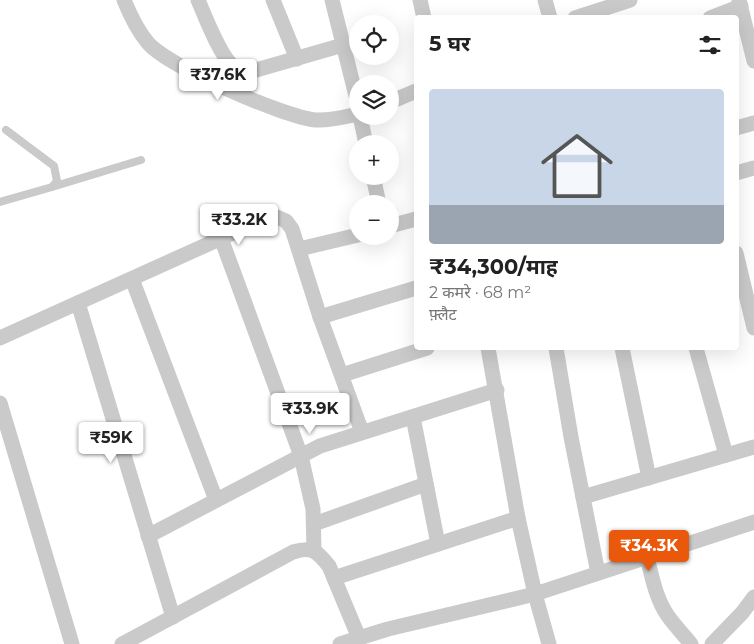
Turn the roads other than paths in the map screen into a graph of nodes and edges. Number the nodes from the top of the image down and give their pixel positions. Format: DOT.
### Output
graph roads {
  1 [pos="124,0"];
  2 [pos="198,0"];
  3 [pos="273,0"];
  4 [pos="332,0"];
  5 [pos="420,0"];
  6 [pos="545,0"];
  7 [pos="630,0"];
  8 [pos="740,3"];
  9 [pos="423,15"];
  10 [pos="549,15"];
  11 [pos="584,15"];
  12 [pos="716,15"];
  13 [pos="343,45"];
  14 [pos="297,58"];
  15 [pos="754,60"];
  16 [pos="351,75"];
  17 [pos="414,92"];
  18 [pos="399,98"];
  19 [pos="349,116"];
  20 [pos="754,122"];
  21 [pos="739,127"];
  22 [pos="6,130"];
  23 [pos="141,160"];
  24 [pos="754,168"];
  25 [pos="739,172"];
  26 [pos="52,187"];
  27 [pos="0,202"];
  28 [pos="414,219"];
  29 [pos="399,223"];
  30 [pos="349,237"];
  31 [pos="221,238"];
  32 [pos="299,248"];
  33 [pos="739,266"];
  34 [pos="132,278"];
  35 [pos="414,289"];
  36 [pos="78,303"];
  37 [pos="320,316"];
  38 [pos="754,328"];
  39 [pos="0,338"];
  40 [pos="421,350"];
  41 [pos="488,350"];
  42 [pos="556,350"];
  43 [pos="622,350"];
  44 [pos="697,350"];
  45 [pos="342,375"];
  46 [pos="497,390"];
  47 [pos="0,403"];
  48 [pos="413,417"];
  49 [pos="362,432"];
  50 [pos="754,447"];
  51 [pos="726,455"];
  52 [pos="301,456"];
  53 [pos="649,478"];
  54 [pos="426,484"];
  55 [pos="583,497"];
  56 [pos="216,500"];
  57 [pos="518,518"];
  58 [pos="754,522"];
  59 [pos="314,524"];
  60 [pos="148,536"];
  61 [pos="438,544"];
  62 [pos="314,550"];
  63 [pos="647,557"];
  64 [pos="598,573"];
  65 [pos="334,578"];
  66 [pos="535,594"];
  67 [pos="754,597"];
  68 [pos="174,616"];
  69 [pos="349,642"];
  70 [pos="72,644"];
  71 [pos="122,644"];
  72 [pos="549,644"];
  73 [pos="691,644"];
  74 [pos="712,644"];
  1 -- 19 [label="street"];
  2 -- 14 [label="street"];
  3 -- 14 [label="street"];
  4 -- 13 [label="street"];
  5 -- 9 [label="street"];
  6 -- 10 [label="street"];
  7 -- 11 [label="street"];
  8 -- 12 [label="street"];
  8 -- 15 [label="street"];
  13 -- 14 [label="street"];
  13 -- 16 [label="street"];
  17 -- 18 [label="street"];
  20 -- 21 [label="street"];
  22 -- 26 [label="lane"];
  23 -- 26 [label="lane"];
  24 -- 25 [label="street"];
  26 -- 27 [label="lane"];
  28 -- 29 [label="street"];
  30 -- 32 [label="street"];
  31 -- 32 [label="street"];
  31 -- 34 [label="street"];
  31 -- 52 [label="street"];
  32 -- 37 [label="street"];
  33 -- 38 [label="street"];
  34 -- 36 [label="street"];
  34 -- 56 [label="street"];
  35 -- 37 [label="street"];
  36 -- 39 [label="street"];
  36 -- 60 [label="street"];
  37 -- 45 [label="street"];
  40 -- 45 [label="street"];
  41 -- 46 [label="street"];
  42 -- 55 [label="street"];
  43 -- 53 [label="street"];
  44 -- 51 [label="street"];
  45 -- 49 [label="street"];
  46 -- 48 [label="street"];
  46 -- 57 [label="street"];
  47 -- 70 [label="street"];
  48 -- 49 [label="street"];
  48 -- 54 [label="street"];
  49 -- 52 [label="street"];
  50 -- 51 [label="street"];
  51 -- 53 [label="street"];
  52 -- 56 [label="street"];
  52 -- 59 [label="street"];
  53 -- 55 [label="street"];
  54 -- 59 [label="street"];
  54 -- 61 [label="street"];
  55 -- 64 [label="street"];
  56 -- 60 [label="street"];
  57 -- 61 [label="street"];
  57 -- 66 [label="street"];
  58 -- 63 [label="street"];
  59 -- 62 [label="street"];
  60 -- 68 [label="street"];
  61 -- 65 [label="street"];
  62 -- 65 [label="street"];
  62 -- 68 [label="street"];
  63 -- 64 [label="street"];
  63 -- 73 [label="street"];
  64 -- 66 [label="street"];
  65 -- 69 [label="street"];
  66 -- 69 [label="street"];
  66 -- 72 [label="street"];
  67 -- 74 [label="street"];
  68 -- 71 [label="street"];
}
